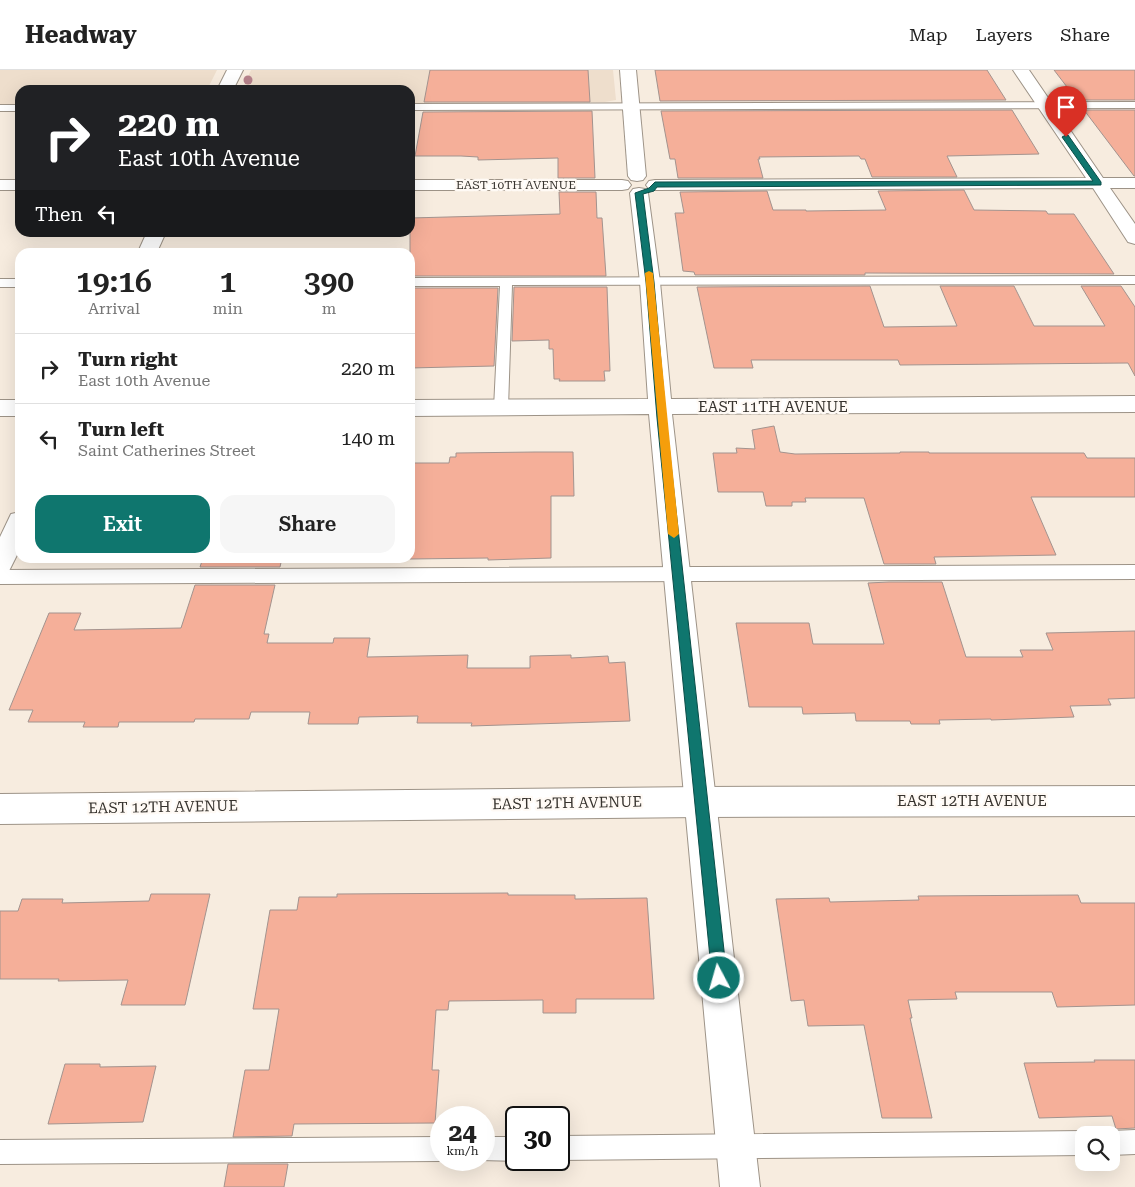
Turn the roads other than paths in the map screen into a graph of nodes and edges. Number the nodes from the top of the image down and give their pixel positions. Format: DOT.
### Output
graph roads {
  1 [pos="235,70"];
  2 [pos="628,70"];
  3 [pos="1021,70"];
  4 [pos="228,85"];
  5 [pos="1135,105"];
  6 [pos="631,106"];
  7 [pos="1044,106"];
  8 [pos="415,107"];
  9 [pos="0,108"];
  10 [pos="15,108"];
  11 [pos="1098,183"];
  12 [pos="1135,183"];
  13 [pos="0,185"];
  14 [pos="15,185"];
  15 [pos="415,185"];
  16 [pos="638,185"];
  17 [pos="1135,238"];
  18 [pos="1135,280"];
  19 [pos="415,282"];
  20 [pos="506,282"];
  21 [pos="650,282"];
  22 [pos="0,283"];
  23 [pos="15,283"];
  24 [pos="1135,404"];
  25 [pos="660,407"];
  26 [pos="0,408"];
  27 [pos="15,408"];
  28 [pos="415,408"];
  29 [pos="501,408"];
  30 [pos="15,532"];
  31 [pos="0,564"];
  32 [pos="1135,572"];
  33 [pos="678,575"];
  34 [pos="0,577"];
  35 [pos="1135,801"];
  36 [pos="702,802"];
  37 [pos="0,809"];
  38 [pos="1120,1142"];
  39 [pos="1135,1142"];
  40 [pos="1075,1143"];
  41 [pos="737,1147"];
  42 [pos="570,1148"];
  43 [pos="430,1149"];
  44 [pos="0,1152"];
  45 [pos="740,1187"];
  1 -- 4 [label="street"];
  2 -- 6 [label="street"];
  3 -- 7 [label="street"];
  5 -- 7 [label="lane"];
  6 -- 7 [label="lane"];
  6 -- 8 [label="lane"];
  6 -- 16 [label="street"];
  7 -- 11 [label="street"];
  9 -- 10 [label="lane"];
  11 -- 12 [label="street, EAST 10TH AVENUE"];
  11 -- 16 [label="street, EAST 10TH AVENUE"];
  11 -- 17 [label="street"];
  13 -- 14 [label="street"];
  15 -- 16 [label="street, EAST 10TH AVENUE"];
  16 -- 21 [label="street"];
  18 -- 21 [label="lane"];
  19 -- 20 [label="lane"];
  20 -- 21 [label="lane"];
  20 -- 29 [label="lane"];
  21 -- 25 [label="street"];
  22 -- 23 [label="lane"];
  24 -- 25 [label="street, EAST 11TH AVENUE"];
  25 -- 29 [label="street, EAST 11TH AVENUE"];
  25 -- 33 [label="street"];
  26 -- 27 [label="street"];
  28 -- 29 [label="street, EAST 11TH AVENUE"];
  30 -- 31 [label="street"];
  32 -- 33 [label="lane"];
  33 -- 34 [label="lane"];
  33 -- 36 [label="street"];
  35 -- 36 [label="street, EAST 12TH AVENUE"];
  36 -- 37 [label="street, EAST 12TH AVENUE"];
  36 -- 41 [label="street"];
  38 -- 39 [label="lane"];
  40 -- 41 [label="lane"];
  41 -- 42 [label="lane"];
  41 -- 45 [label="street"];
  43 -- 44 [label="lane"];
}
